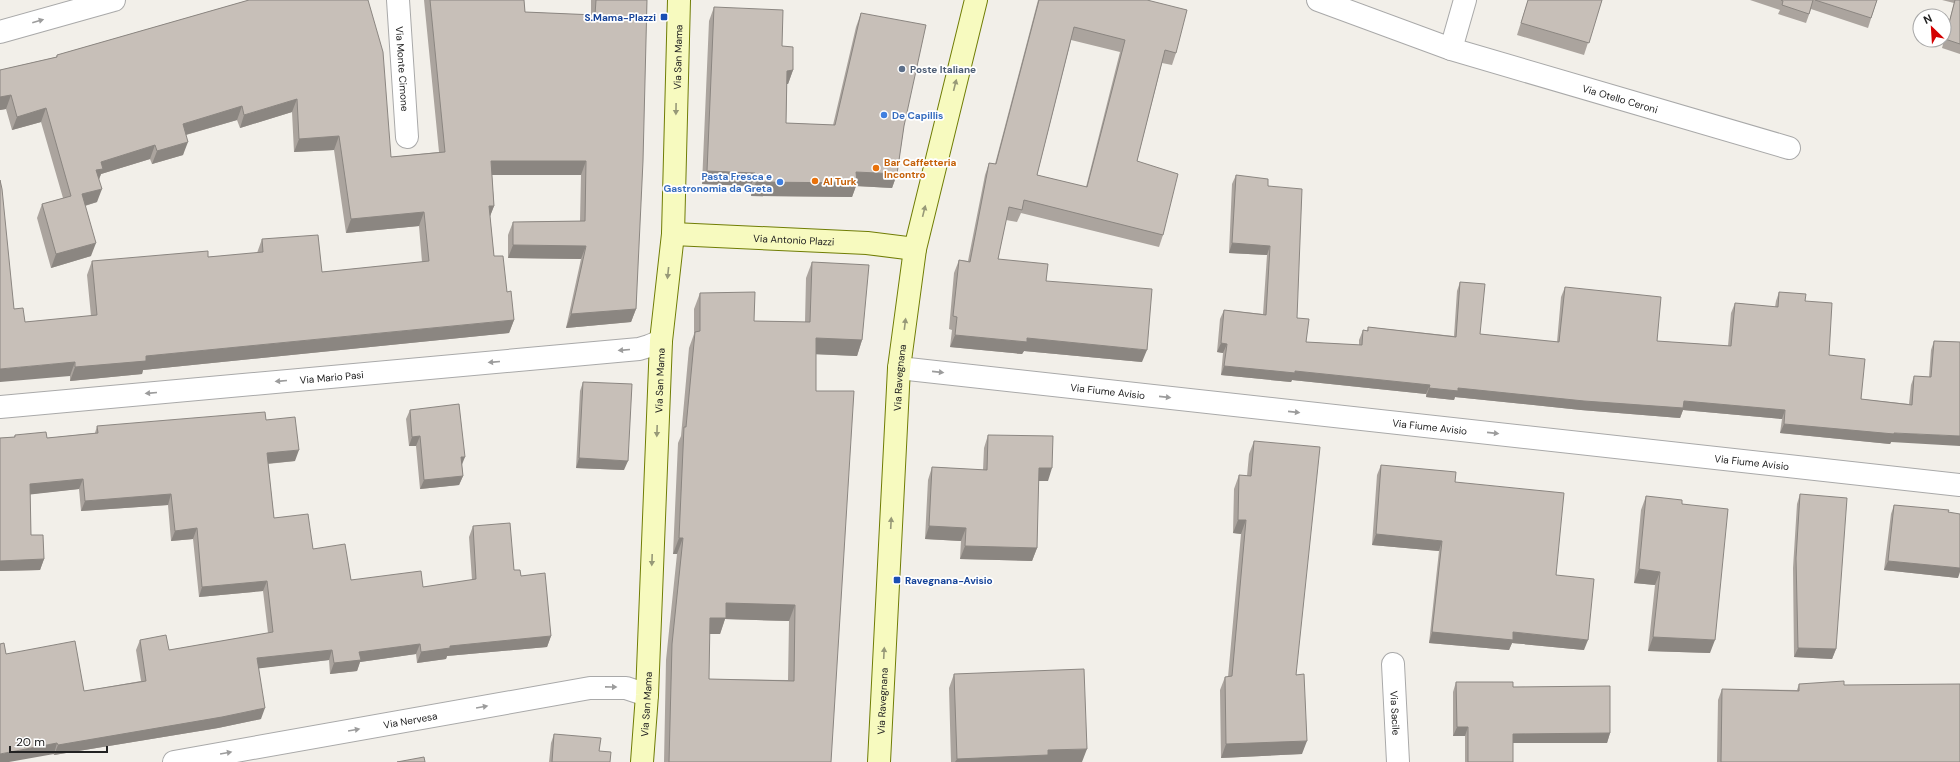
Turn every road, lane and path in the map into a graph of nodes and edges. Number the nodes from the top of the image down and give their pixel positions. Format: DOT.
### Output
graph roads {
  1 [pos="114,0"];
  2 [pos="398,0"];
  3 [pos="679,0"];
  4 [pos="976,0"];
  5 [pos="1318,0"];
  6 [pos="1466,0"];
  7 [pos="0,32"];
  8 [pos="1451,50"];
  9 [pos="408,138"];
  10 [pos="1789,148"];
  11 [pos="673,234"];
  12 [pos="915,249"];
  13 [pos="661,341"];
  14 [pos="900,368"];
  15 [pos="0,407"];
  16 [pos="1960,485"];
  17 [pos="1393,664"];
  18 [pos="647,695"];
  19 [pos="174,762"];
  20 [pos="642,762"];
  21 [pos="880,762"];
  22 [pos="1398,762"];
  7 -- 1 [label="street, one-way"];
  2 -- 9 [label="street, Via Monte Cimone"];
  3 -- 11 [label="street, Via San Mama, one-way"];
  12 -- 4 [label="street, Via Ravegnana, one-way"];
  5 -- 8 [label="street, Via Otello Ceroni"];
  6 -- 8 [label="street"];
  8 -- 10 [label="street, Via Otello Ceroni"];
  11 -- 12 [label="street, Via Antonio Plazzi"];
  11 -- 13 [label="street, Via San Mama, one-way"];
  14 -- 12 [label="street, Via Ravegnana, one-way"];
  13 -- 15 [label="street, Via Mario Pasi, one-way"];
  13 -- 18 [label="street, Via San Mama, one-way"];
  14 -- 16 [label="street, Via Fiume Avisio, one-way"];
  21 -- 14 [label="street, Via Ravegnana, one-way"];
  17 -- 22 [label="street, Via Sacile"];
  19 -- 18 [label="street, Via Nervesa, one-way"];
  18 -- 20 [label="street, Via San Mama"];
}
